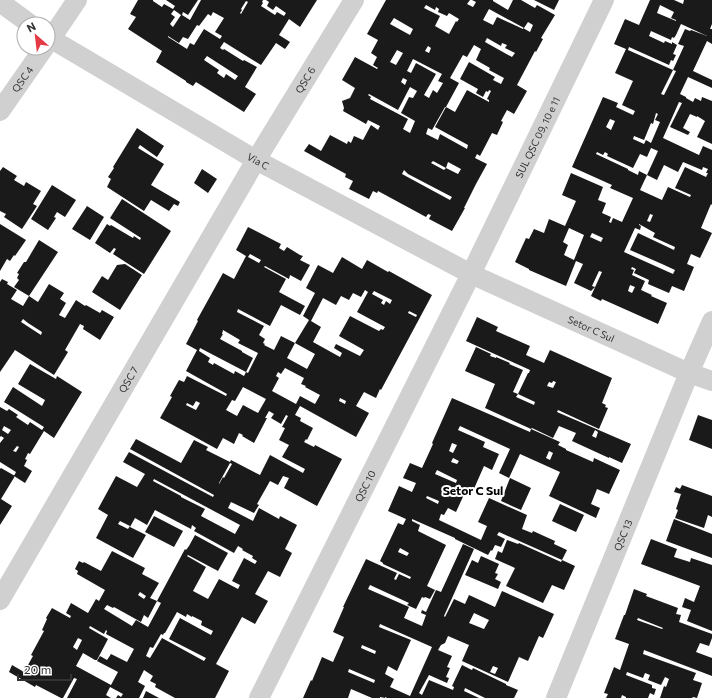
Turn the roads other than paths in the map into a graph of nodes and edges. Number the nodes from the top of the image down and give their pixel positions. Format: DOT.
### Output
graph roads {
  1 [pos="77,0"];
  2 [pos="354,0"];
  3 [pos="604,0"];
  4 [pos="0,2"];
  5 [pos="19,16"];
  6 [pos="56,30"];
  7 [pos="56,47"];
  8 [pos="38,56"];
  9 [pos="0,111"];
  10 [pos="256,160"];
  11 [pos="471,274"];
  12 [pos="712,321"];
  13 [pos="689,373"];
  14 [pos="712,381"];
  15 [pos="0,600"];
  16 [pos="259,698"];
  17 [pos="556,698"];
  1 -- 6 [label="street, QSC 4"];
  2 -- 10 [label="street, QSC 6"];
  3 -- 11 [label="street, SUL QSC 09, 10 e 11"];
  4 -- 5 [label="street"];
  7 -- 10 [label="street, Via C"];
  8 -- 9 [label="street, QSC 4"];
  10 -- 11 [label="street, Via C"];
  10 -- 15 [label="street, QSC 7"];
  11 -- 13 [label="street, Setor C Sul"];
  11 -- 16 [label="street, QSC 10"];
  12 -- 13 [label="street, QSC 13"];
  13 -- 14 [label="street, Setor C Sul"];
  13 -- 17 [label="street, QSC 13"];
}
